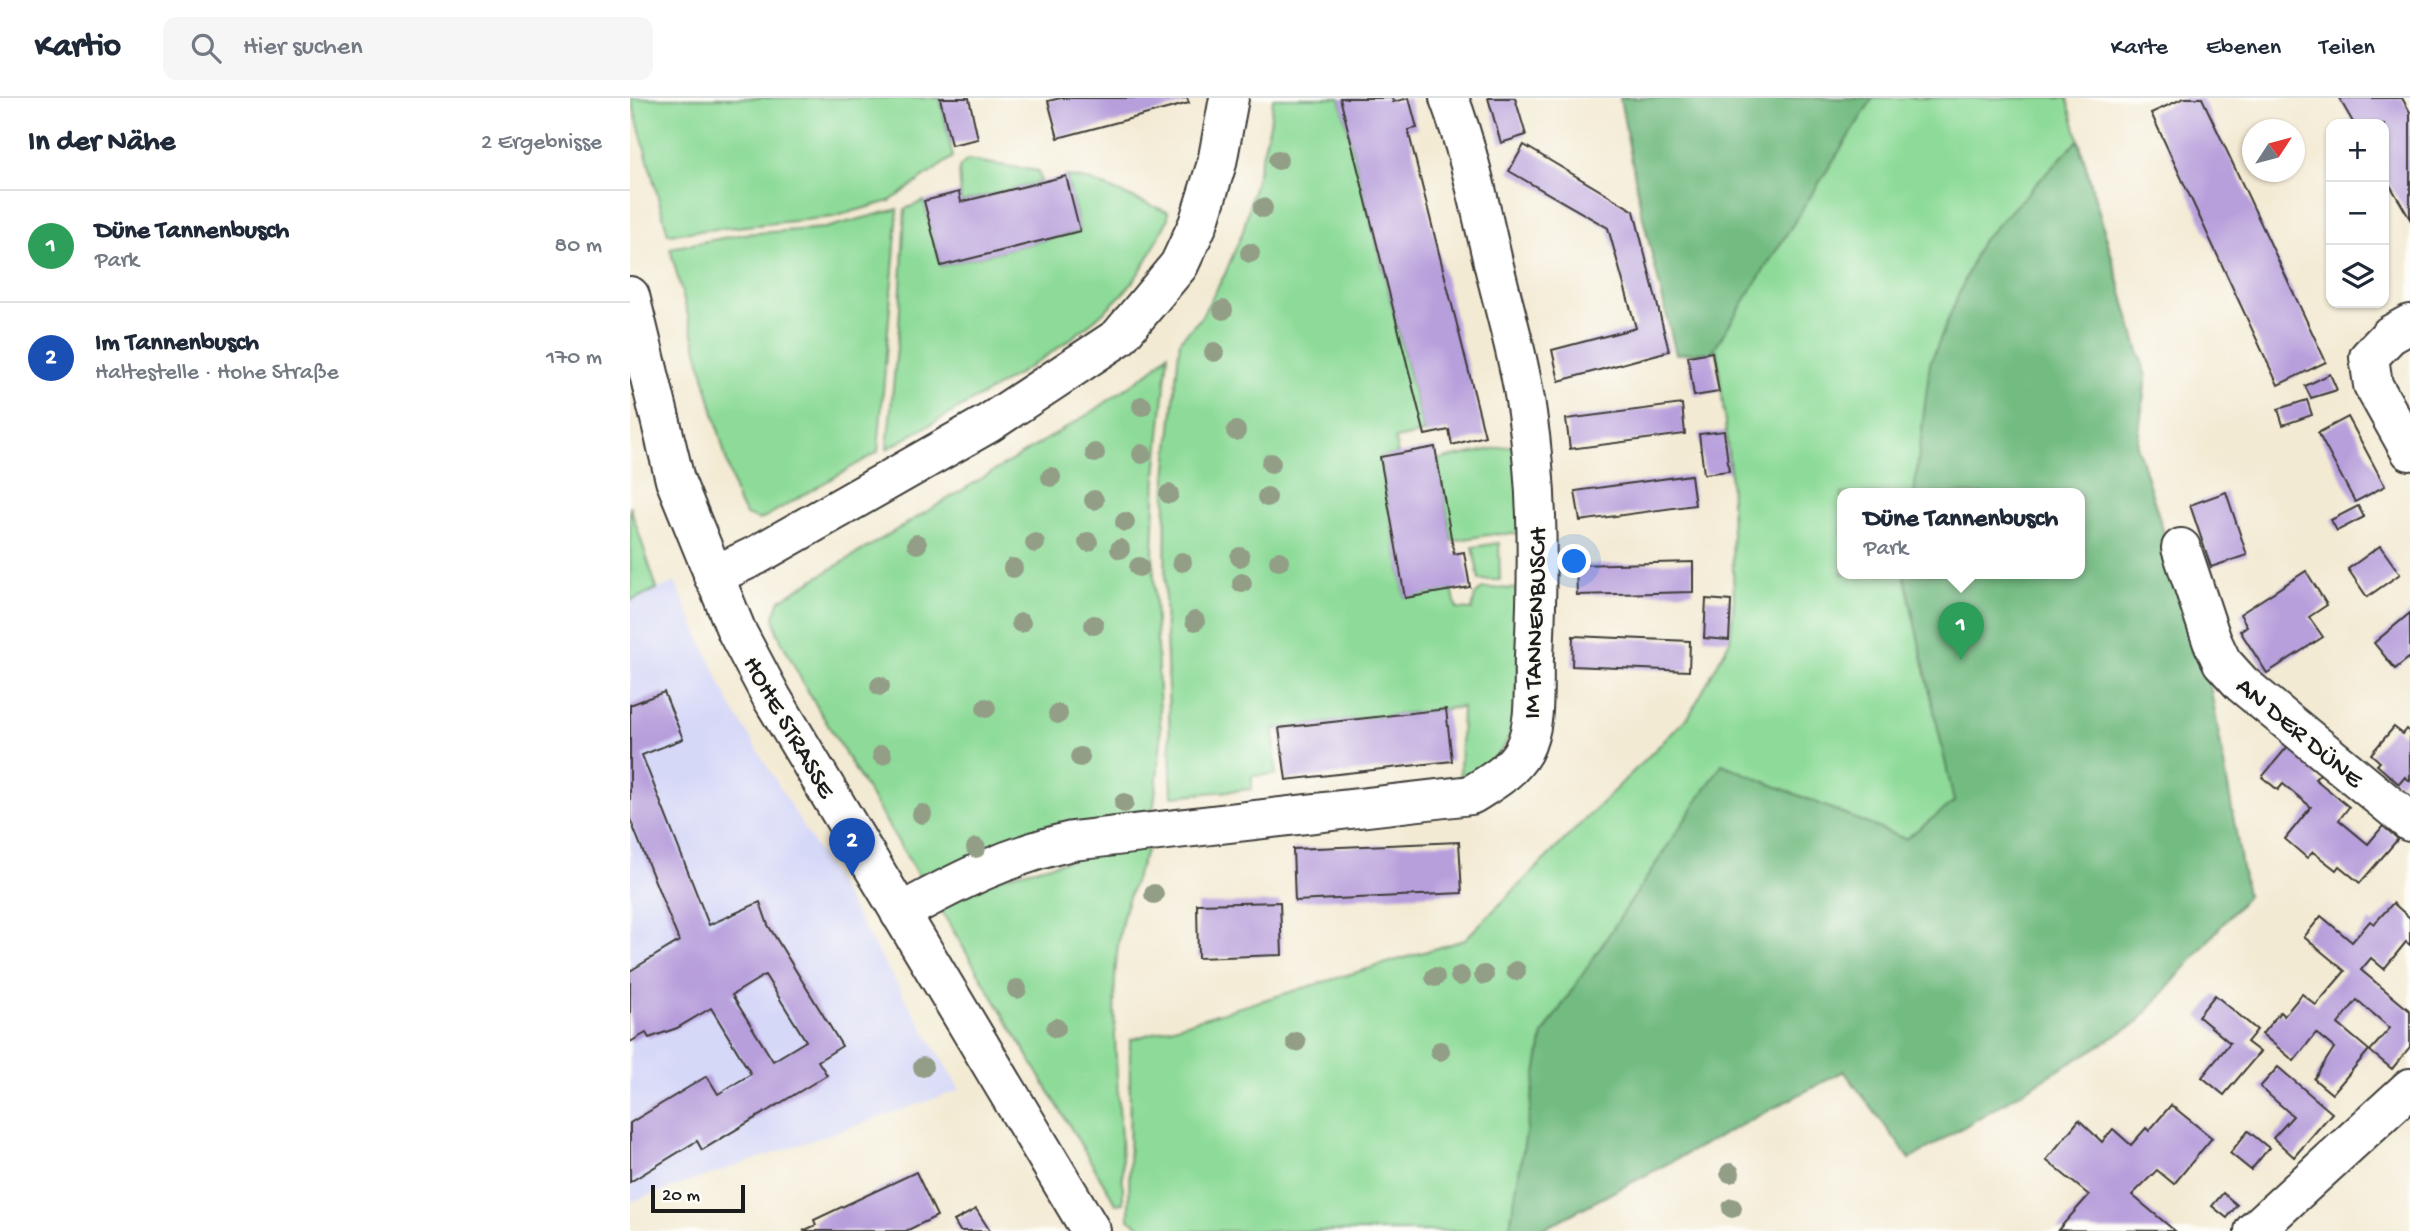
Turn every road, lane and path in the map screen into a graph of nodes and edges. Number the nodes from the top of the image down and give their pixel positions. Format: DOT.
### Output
graph roads {
  1 [pos="1229,98"];
  2 [pos="1449,98"];
  3 [pos="630,296"];
  4 [pos="2410,324"];
  5 [pos="2410,451"];
  6 [pos="2181,548"];
  7 [pos="713,576"];
  8 [pos="2410,822"];
  9 [pos="900,913"];
  10 [pos="2410,1088"];
  11 [pos="1091,1231"];
  12 [pos="2254,1231"];
  1 -- 7 [label="street"];
  2 -- 9 [label="street, IM TANNENBUSCH"];
  3 -- 7 [label="street, HOHE STRASSE"];
  4 -- 5 [label="street"];
  6 -- 8 [label="street, AN DER DÜNE"];
  7 -- 9 [label="street, HOHE STRASSE"];
  9 -- 11 [label="street, HOHE STRASSE"];
  10 -- 12 [label="street"];
}
